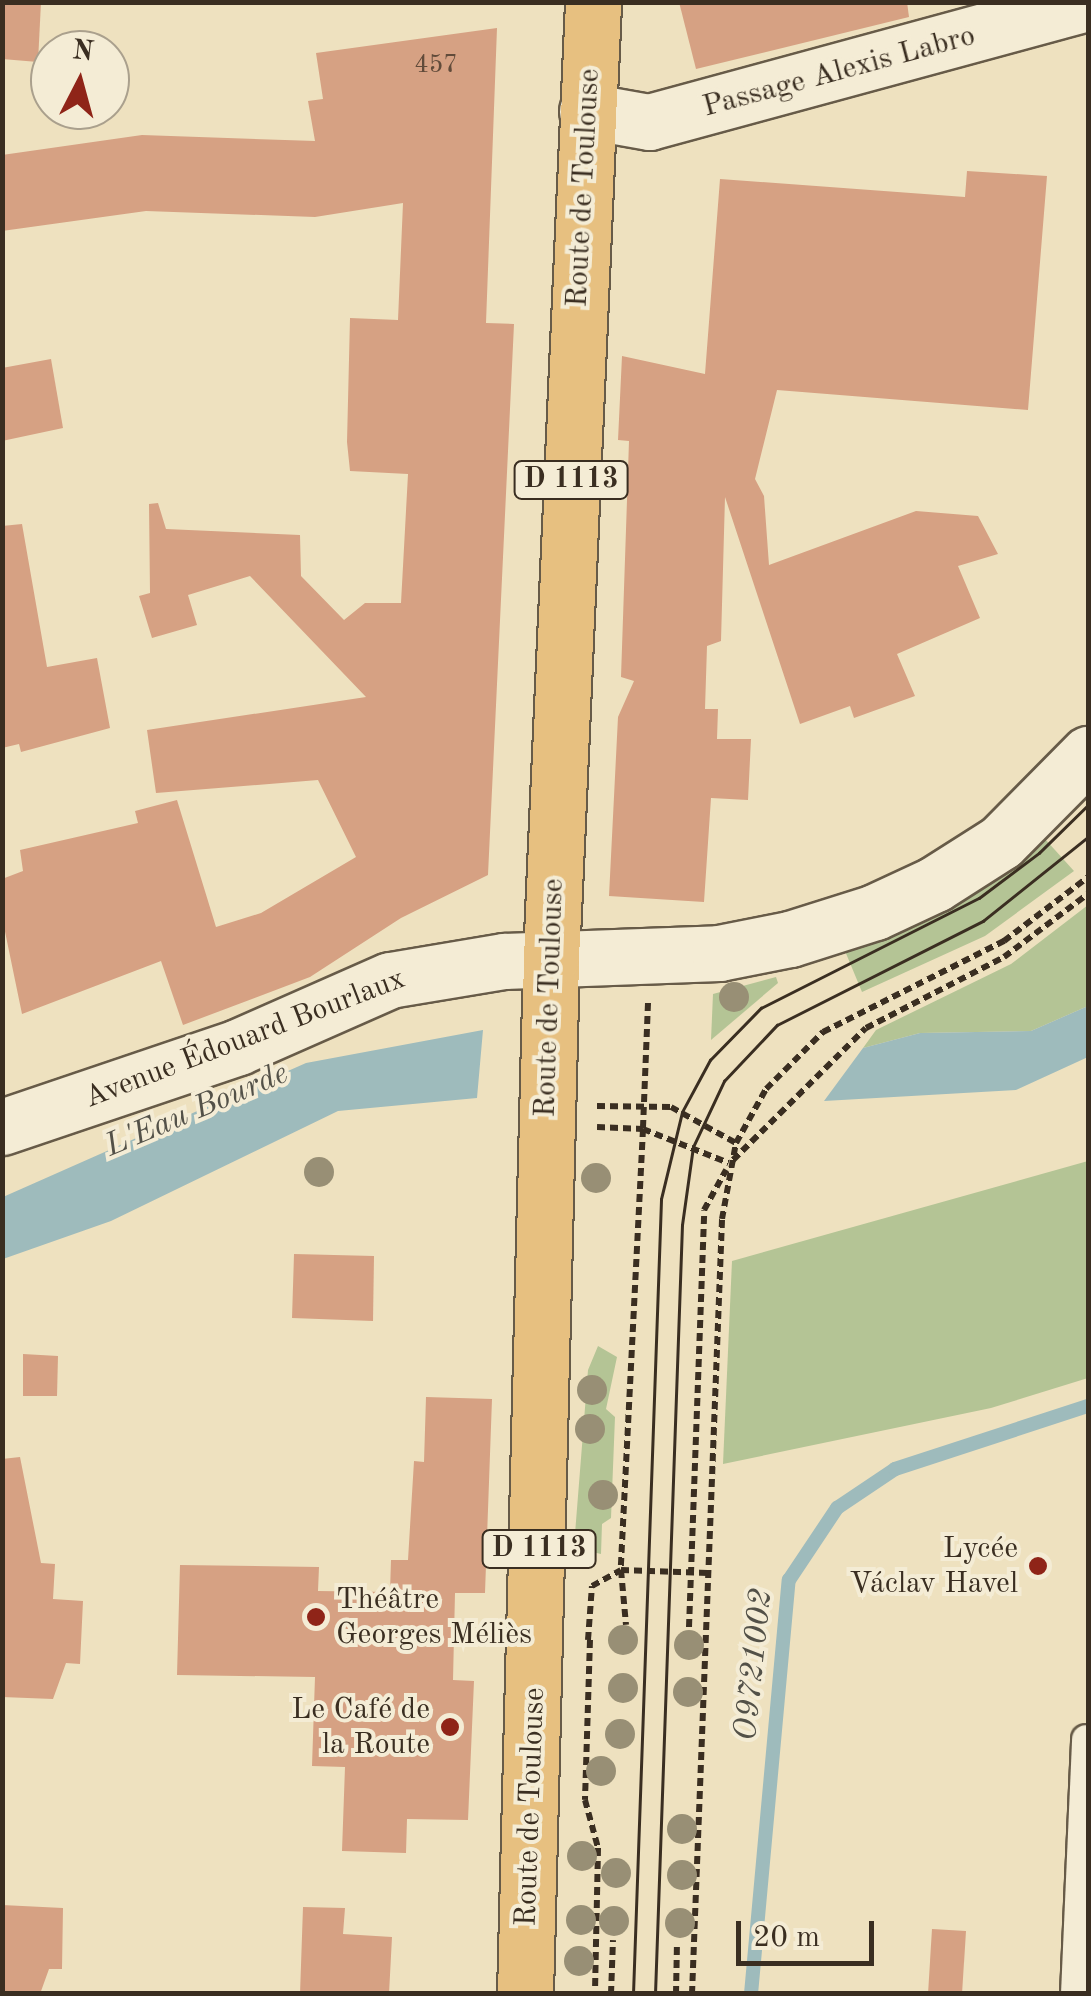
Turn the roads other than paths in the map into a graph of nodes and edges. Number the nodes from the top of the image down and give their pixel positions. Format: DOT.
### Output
graph roads {
  1 [pos="594,2"];
  2 [pos="1057,7"];
  3 [pos="587,111"];
  4 [pos="1088,754"];
  5 [pos="551,958"];
  6 [pos="2,1128"];
  7 [pos="1086,1739"];
  8 [pos="525,1994"];
  9 [pos="1076,1994"];
  1 -- 3 [label="main road, Route de Toulouse / D 1113"];
  2 -- 3 [label="street, Passage Alexis Labro"];
  3 -- 5 [label="main road, Route de Toulouse / D 1113"];
  4 -- 5 [label="street, Avenue Édouard Bourlaux"];
  5 -- 6 [label="street, Avenue Édouard Bourlaux"];
  5 -- 8 [label="main road, Route de Toulouse / D 1113"];
  7 -- 9 [label="lane"];
}
